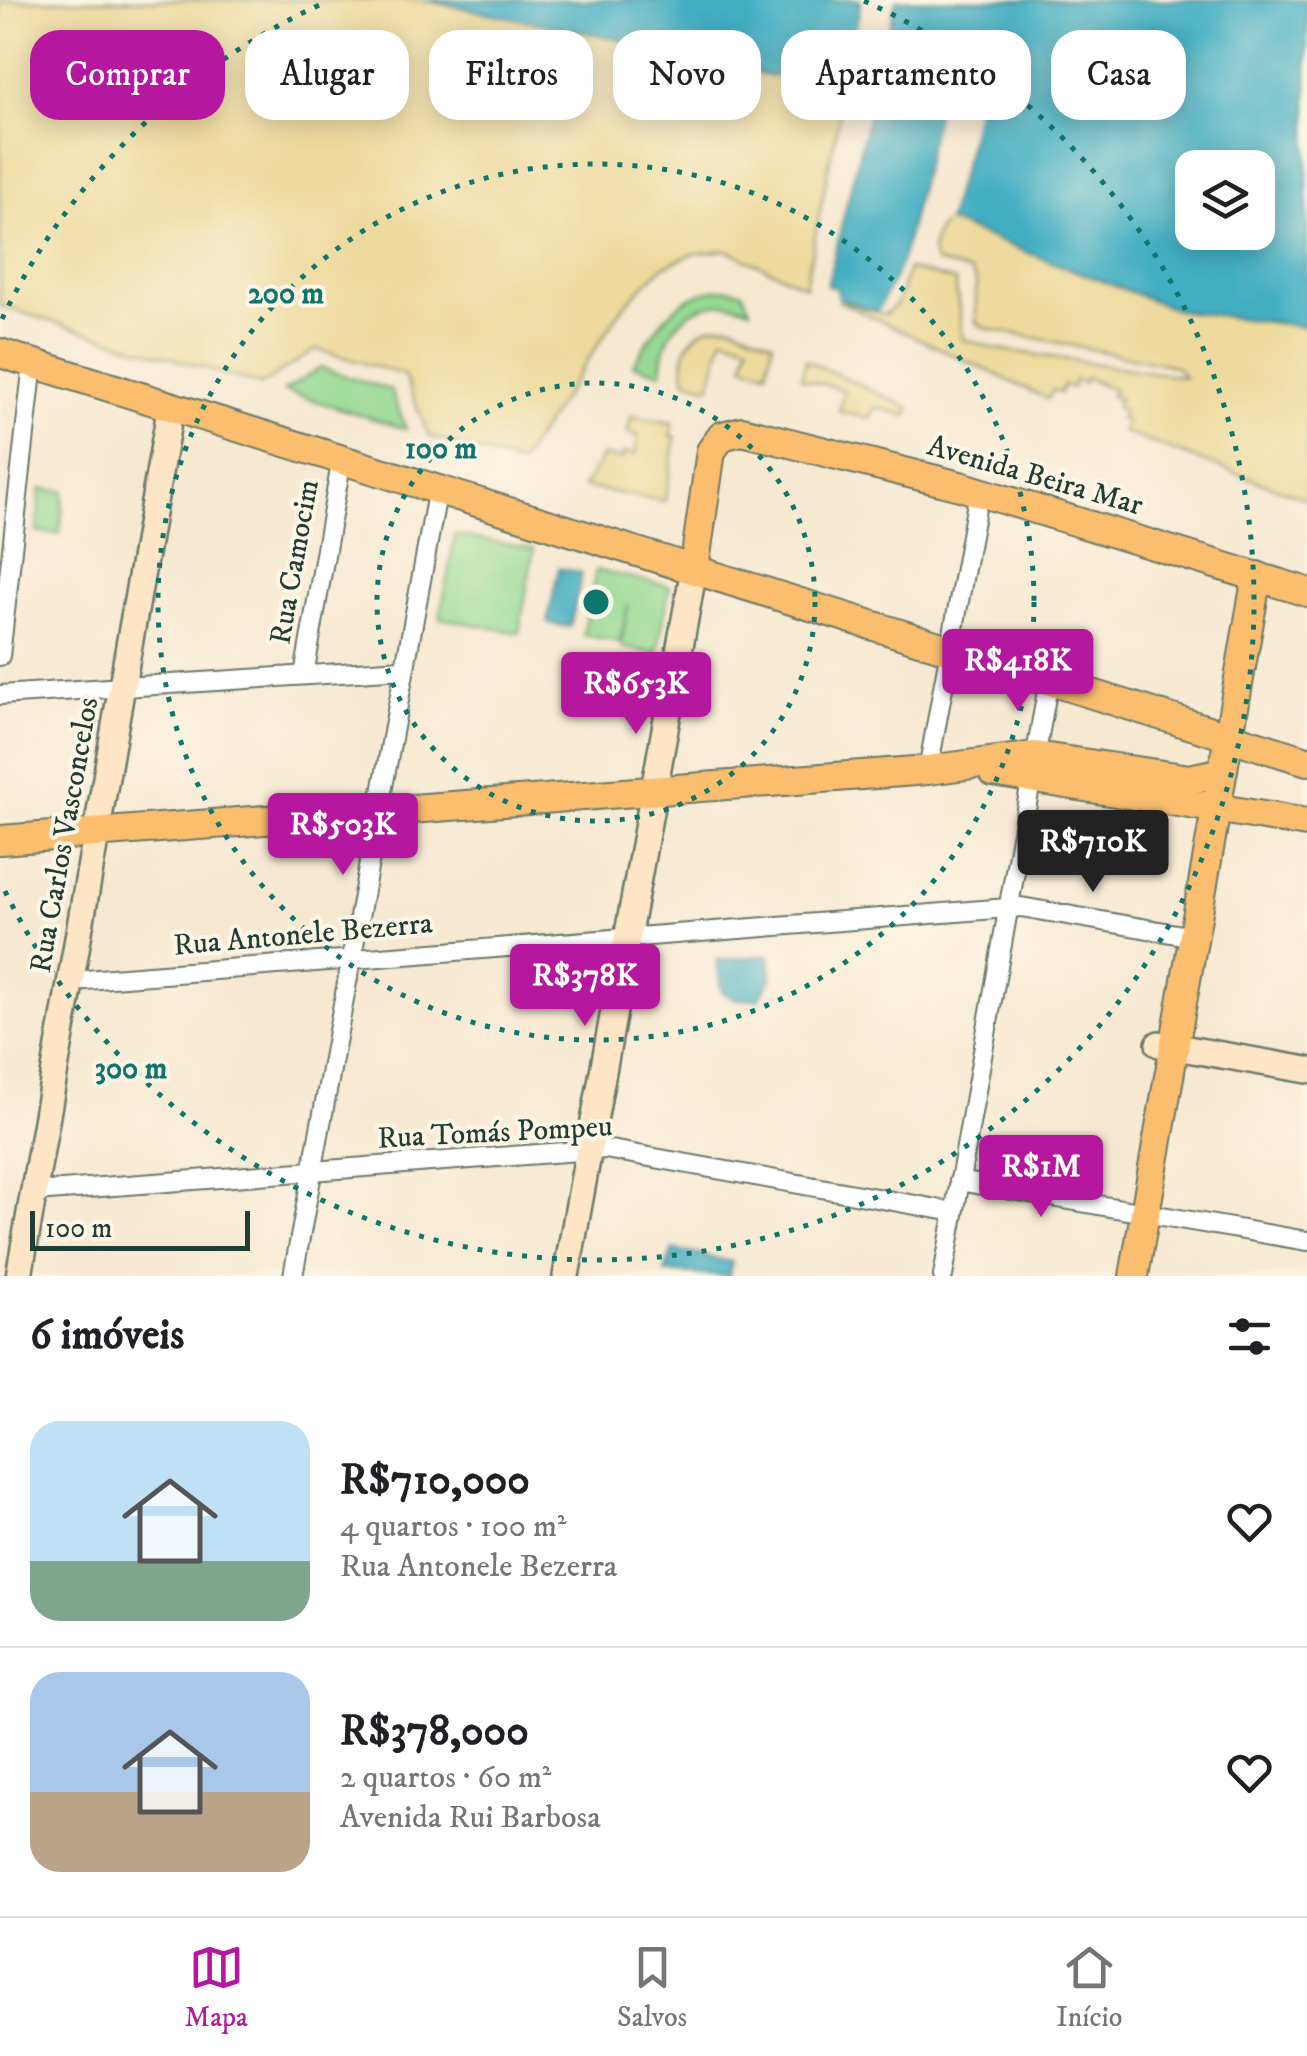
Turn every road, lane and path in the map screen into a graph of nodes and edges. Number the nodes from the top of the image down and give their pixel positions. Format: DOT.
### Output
graph roads {
  1 [pos="0,352"];
  2 [pos="33,363"];
  3 [pos="171,405"];
  4 [pos="342,458"];
  5 [pos="438,488"];
  6 [pos="979,492"];
  7 [pos="694,568"];
  8 [pos="1258,576"];
  9 [pos="1307,592"];
  10 [pos="951,650"];
  11 [pos="0,656"];
  12 [pos="403,669"];
  13 [pos="304,675"];
  14 [pos="1048,680"];
  15 [pos="123,687"];
  16 [pos="0,694"];
  17 [pos="1228,736"];
  18 [pos="1307,761"];
  19 [pos="1034,766"];
  20 [pos="937,770"];
  21 [pos="1222,772"];
  22 [pos="654,791"];
  23 [pos="1207,807"];
  24 [pos="378,812"];
  25 [pos="1307,824"];
  26 [pos="97,831"];
  27 [pos="0,840"];
  28 [pos="1010,909"];
  29 [pos="1185,935"];
  30 [pos="629,937"];
  31 [pos="352,958"];
  32 [pos="73,981"];
  33 [pos="1166,1045"];
  34 [pos="1307,1070"];
  35 [pos="590,1150"];
  36 [pos="312,1171"];
  37 [pos="960,1182"];
  38 [pos="35,1192"];
  39 [pos="954,1212"];
  40 [pos="1138,1213"];
  41 [pos="1307,1240"];
  42 [pos="19,1276"];
  43 [pos="293,1276"];
  44 [pos="566,1276"];
  45 [pos="943,1276"];
  46 [pos="1120,1276"];
  47 [pos="1134,1276"];
  1 -- 2 [label="main road"];
  2 -- 3 [label="main road"];
  2 -- 11 [label="street"];
  3 -- 4 [label="main road"];
  3 -- 15 [label="main road, Rua Carlos Vasconcelos"];
  4 -- 5 [label="main road"];
  4 -- 13 [label="street, Rua Camocim"];
  5 -- 7 [label="main road"];
  5 -- 12 [label="street"];
  6 -- 7 [label="main road, Avenida Beira Mar"];
  6 -- 8 [label="main road, Avenida Beira Mar"];
  6 -- 10 [label="street"];
  7 -- 10 [label="main road"];
  7 -- 22 [label="main road"];
  8 -- 9 [label="main road, Avenida Beira Mar"];
  8 -- 17 [label="main road"];
  10 -- 14 [label="main road"];
  10 -- 20 [label="street"];
  12 -- 13 [label="street"];
  12 -- 24 [label="street"];
  13 -- 15 [label="street"];
  14 -- 17 [label="main road"];
  14 -- 19 [label="street"];
  15 -- 16 [label="street"];
  15 -- 26 [label="main road, Rua Carlos Vasconcelos"];
  17 -- 18 [label="main road"];
  17 -- 21 [label="main road"];
  19 -- 20 [label="main road"];
  19 -- 21 [label="main road"];
  19 -- 23 [label="main road"];
  19 -- 28 [label="street"];
  20 -- 22 [label="main road"];
  21 -- 23 [label="main road"];
  22 -- 24 [label="main road"];
  22 -- 30 [label="main road"];
  23 -- 25 [label="main road"];
  23 -- 29 [label="main road"];
  24 -- 26 [label="main road"];
  24 -- 31 [label="street"];
  26 -- 27 [label="main road"];
  26 -- 32 [label="main road, Rua Carlos Vasconcelos"];
  28 -- 29 [label="street, Rua Antonele Bezerra"];
  28 -- 30 [label="street, Rua Antonele Bezerra"];
  28 -- 37 [label="street"];
  29 -- 33 [label="main road"];
  30 -- 31 [label="street, Rua Antonele Bezerra"];
  30 -- 35 [label="main road"];
  31 -- 32 [label="street, Rua Antonele Bezerra"];
  31 -- 36 [label="street"];
  32 -- 38 [label="main road, Rua Carlos Vasconcelos"];
  33 -- 34 [label="main road"];
  33 -- 40 [label="main road"];
  35 -- 36 [label="street, Rua Tomás Pompeu"];
  35 -- 39 [label="street, Rua Tomás Pompeu"];
  35 -- 44 [label="main road"];
  36 -- 38 [label="street, Rua Tomás Pompeu"];
  36 -- 43 [label="street"];
  37 -- 39 [label="street"];
  37 -- 40 [label="street"];
  38 -- 42 [label="main road, Rua Carlos Vasconcelos"];
  39 -- 45 [label="street"];
  40 -- 41 [label="street"];
  40 -- 46 [label="main road"];
  40 -- 47 [label="main road"];
}
